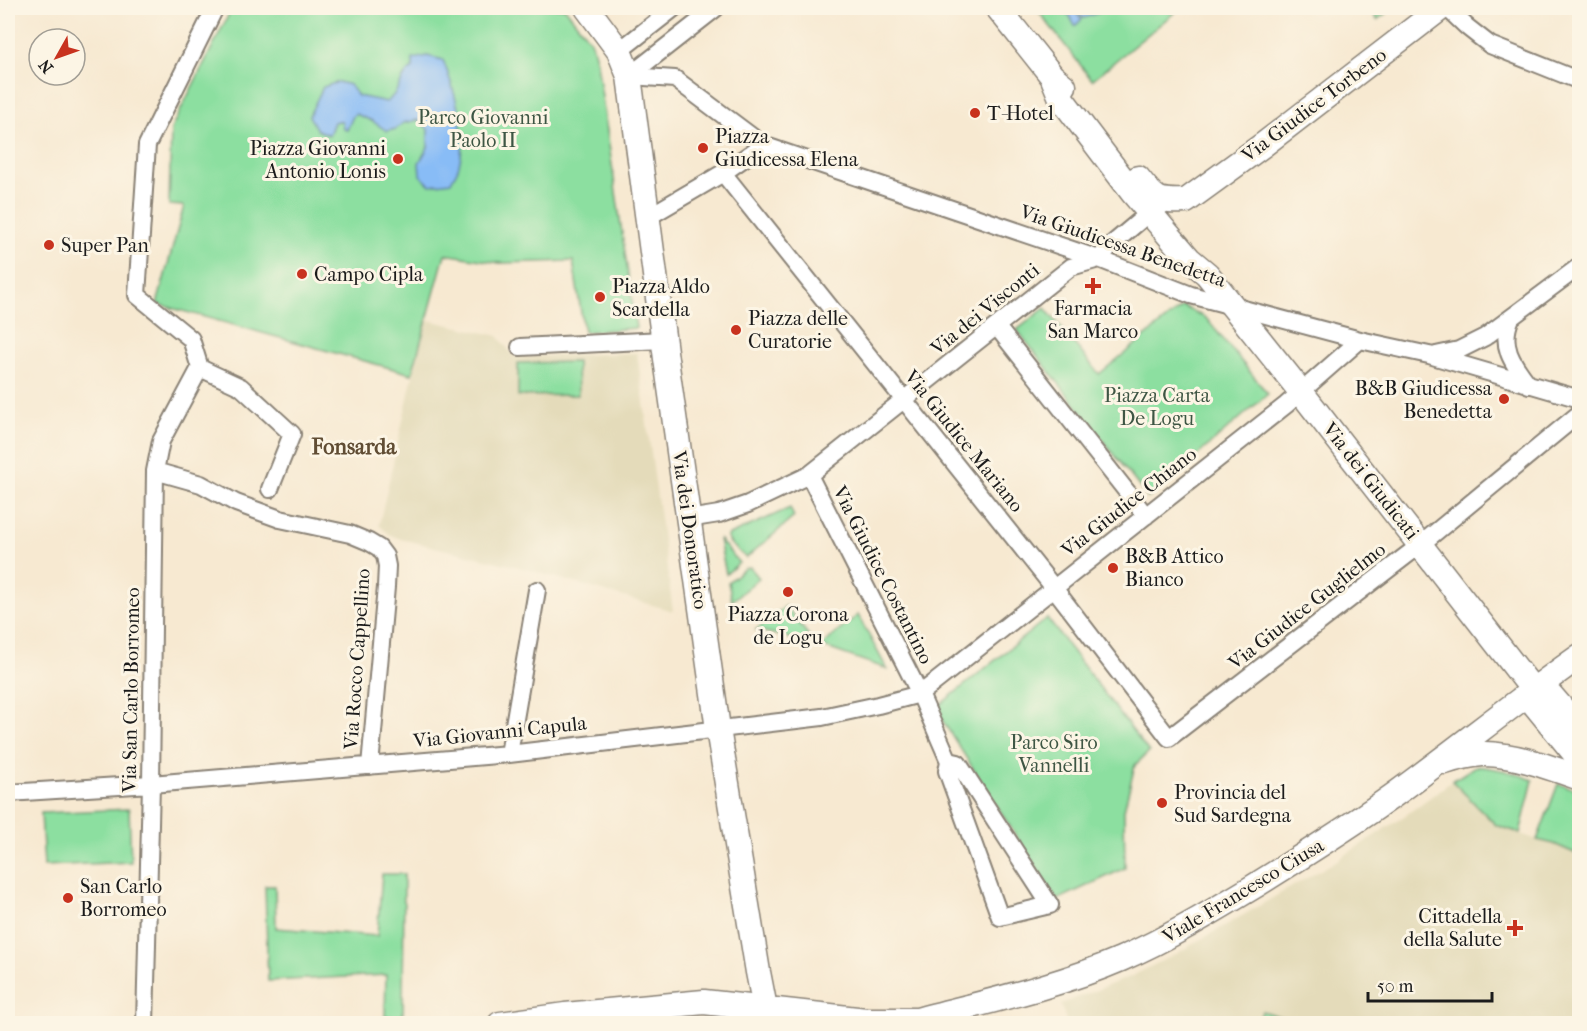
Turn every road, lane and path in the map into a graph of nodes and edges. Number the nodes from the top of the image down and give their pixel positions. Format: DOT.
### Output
graph roads {
  1 [pos="215,8"];
  2 [pos="587,8"];
  3 [pos="674,8"];
  4 [pos="716,8"];
  5 [pos="998,8"];
  6 [pos="1441,8"];
  7 [pos="1447,8"];
  8 [pos="620,51"];
  9 [pos="659,52"];
  10 [pos="629,76"];
  11 [pos="1052,76"];
  12 [pos="675,79"];
  13 [pos="1580,81"];
  14 [pos="763,145"];
  15 [pos="723,173"];
  16 [pos="1186,201"];
  17 [pos="1149,213"];
  18 [pos="648,217"];
  19 [pos="1099,259"];
  20 [pos="1580,266"];
  21 [pos="1207,274"];
  22 [pos="1234,307"];
  23 [pos="1510,318"];
  24 [pos="997,327"];
  25 [pos="663,340"];
  26 [pos="1360,340"];
  27 [pos="520,347"];
  28 [pos="1429,355"];
  29 [pos="200,368"];
  30 [pos="1529,385"];
  31 [pos="1301,392"];
  32 [pos="1580,399"];
  33 [pos="904,400"];
  34 [pos="1580,413"];
  35 [pos="155,471"];
  36 [pos="809,475"];
  37 [pos="270,489"];
  38 [pos="1146,516"];
  39 [pos="688,519"];
  40 [pos="1420,545"];
  41 [pos="1054,588"];
  42 [pos="537,590"];
  43 [pos="1580,656"];
  44 [pos="1533,690"];
  45 [pos="920,694"];
  46 [pos="718,729"];
  47 [pos="1580,729"];
  48 [pos="1169,738"];
  49 [pos="509,754"];
  50 [pos="1580,760"];
  51 [pos="949,761"];
  52 [pos="1434,765"];
  53 [pos="370,766"];
  54 [pos="1580,778"];
  55 [pos="151,784"];
  56 [pos="8,793"];
  57 [pos="767,1016"];
  58 [pos="914,1022"];
  59 [pos="145,1023"];
  60 [pos="500,1023"];
  1 -- 29 [label="street"];
  2 -- 8 [label="street, Via dei Donoratico"];
  3 -- 8 [label="street"];
  4 -- 9 [label="street"];
  5 -- 11 [label="street, Via dei Giudicati"];
  6 -- 16 [label="street, Via Giudice Torbeno"];
  7 -- 13 [label="street"];
  8 -- 10 [label="street, Via dei Donoratico"];
  9 -- 10 [label="street"];
  9 -- 12 [label="street, Via Giudicessa Benedetta"];
  10 -- 12 [label="street"];
  10 -- 18 [label="street, Via dei Donoratico"];
  11 -- 16 [label="street, Via dei Giudicati"];
  11 -- 17 [label="street, Via dei Giudicati"];
  12 -- 14 [label="street, Via Giudicessa Benedetta"];
  14 -- 15 [label="street"];
  14 -- 19 [label="street, Via Giudicessa Benedetta"];
  15 -- 18 [label="street"];
  15 -- 33 [label="street, Via Giudice Mariano"];
  16 -- 21 [label="street, Via dei Giudicati"];
  17 -- 19 [label="street, Via dei Visconti"];
  17 -- 21 [label="street, Via dei Giudicati"];
  18 -- 25 [label="street, Via dei Donoratico"];
  19 -- 22 [label="street, Via Giudicessa Benedetta"];
  19 -- 24 [label="street, Via dei Visconti"];
  20 -- 23 [label="street"];
  21 -- 22 [label="street, Via dei Giudicati"];
  22 -- 26 [label="street, Via Giudicessa Benedetta"];
  22 -- 31 [label="street, Via dei Giudicati"];
  23 -- 28 [label="street"];
  23 -- 30 [label="street"];
  24 -- 33 [label="street, Via dei Visconti"];
  24 -- 38 [label="street"];
  25 -- 27 [label="street"];
  25 -- 39 [label="street, Via dei Donoratico"];
  26 -- 28 [label="street, Via Giudicessa Benedetta"];
  26 -- 31 [label="street, Via Giudice Chiano"];
  28 -- 30 [label="street, Via Giudicessa Benedetta"];
  29 -- 35 [label="street, Via San Carlo Borromeo"];
  29 -- 37 [label="street"];
  30 -- 32 [label="street, Via Giudicessa Benedetta"];
  31 -- 38 [label="street, Via Giudice Chiano"];
  31 -- 40 [label="street, Via dei Giudicati"];
  33 -- 36 [label="street, Via dei Visconti"];
  33 -- 41 [label="street, Via Giudice Mariano"];
  34 -- 40 [label="street, Via Giudice Guglielmo"];
  35 -- 53 [label="street, Via Rocco Cappellino"];
  35 -- 55 [label="street, Via San Carlo Borromeo"];
  36 -- 39 [label="street, Via dei Visconti"];
  36 -- 45 [label="street, Via Giudice Costantino"];
  38 -- 41 [label="street, Via Giudice Chiano"];
  39 -- 46 [label="street, Via dei Donoratico"];
  40 -- 44 [label="street, Via dei Giudicati"];
  40 -- 48 [label="street, Via Giudice Guglielmo"];
  41 -- 45 [label="street, Via Giudice Chiano"];
  41 -- 48 [label="street, Via Giudice Mariano"];
  42 -- 49 [label="street"];
  43 -- 44 [label="street, Viale Francesco Ciusa"];
  44 -- 47 [label="street"];
  44 -- 50 [label="street"];
  44 -- 52 [label="street, Viale Francesco Ciusa"];
  45 -- 46 [label="street, Via Giovanni Capula"];
  45 -- 51 [label="street"];
  46 -- 49 [label="street, Via Giovanni Capula"];
  46 -- 57 [label="street, Via dei Donoratico"];
  49 -- 53 [label="street, Via Giovanni Capula"];
  51 -- 51 [label="street"];
  52 -- 54 [label="street"];
  52 -- 58 [label="street, Viale Francesco Ciusa"];
  53 -- 55 [label="street, Via Giovanni Capula"];
  55 -- 56 [label="street, Via Giovanni Capula"];
  55 -- 59 [label="street, Via San Carlo Borromeo"];
  57 -- 58 [label="street, Viale Francesco Ciusa"];
  57 -- 60 [label="street, Viale Francesco Ciusa"];
}
